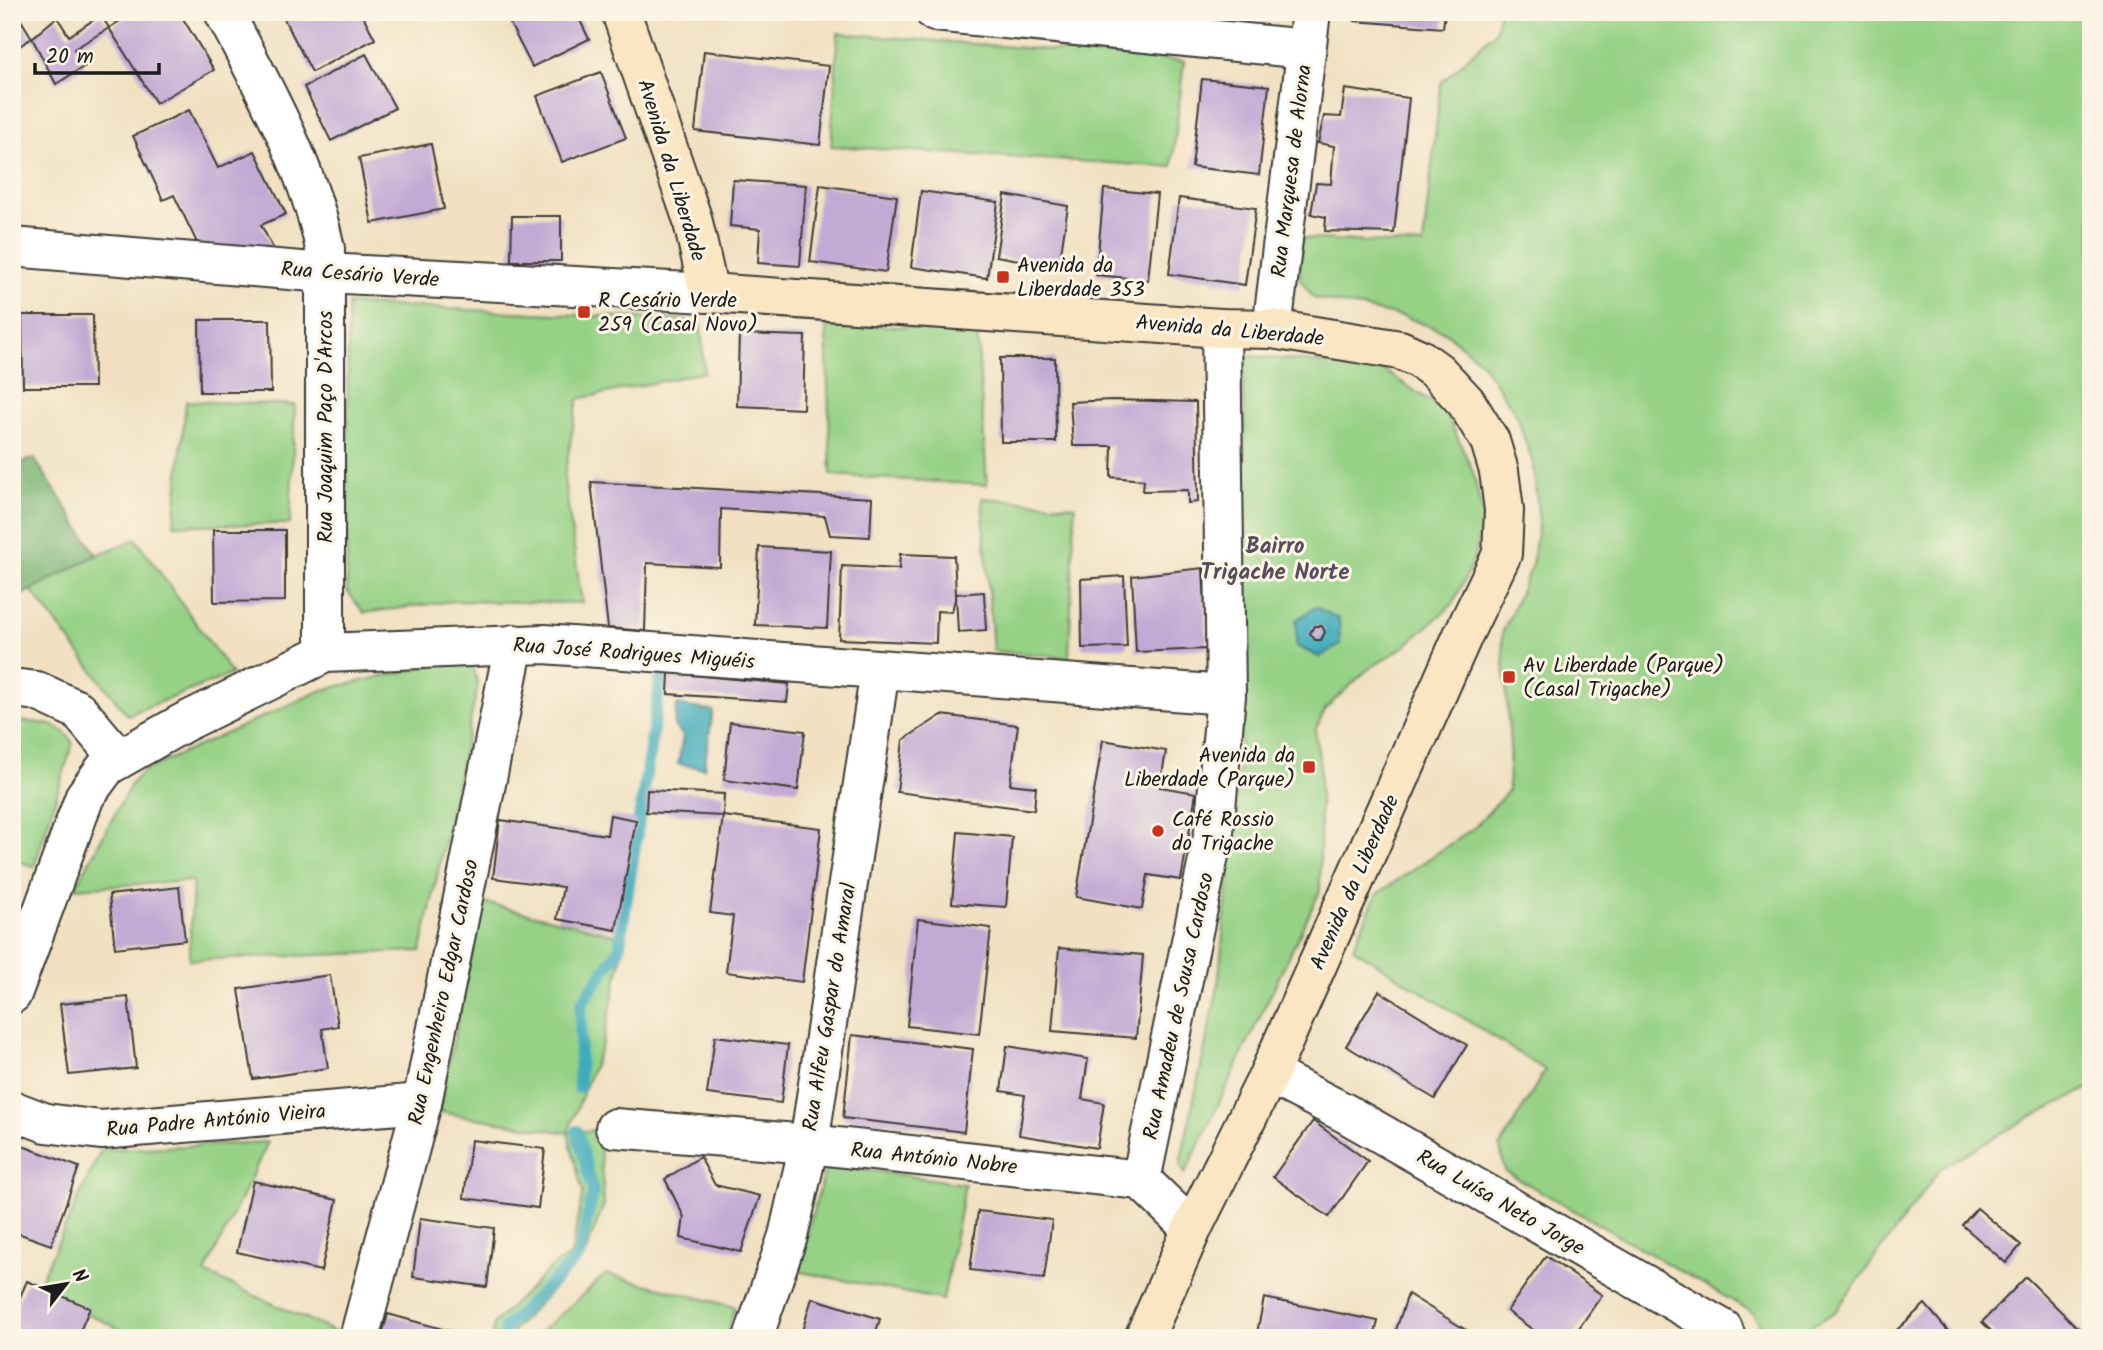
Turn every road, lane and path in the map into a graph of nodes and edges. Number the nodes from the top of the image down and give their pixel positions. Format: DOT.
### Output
graph roads {
  1 [pos="224,12"];
  2 [pos="621,12"];
  3 [pos="936,12"];
  4 [pos="1308,30"];
  5 [pos="12,247"];
  6 [pos="326,273"];
  7 [pos="709,293"];
  8 [pos="1221,328"];
  9 [pos="1272,329"];
  10 [pos="514,644"];
  11 [pos="325,653"];
  12 [pos="880,670"];
  13 [pos="12,688"];
  14 [pos="1226,695"];
  15 [pos="119,759"];
  16 [pos="12,994"];
  17 [pos="1269,1074"];
  18 [pos="422,1103"];
  19 [pos="12,1110"];
  20 [pos="615,1128"];
  21 [pos="809,1144"];
  22 [pos="1141,1180"];
  23 [pos="1192,1229"];
  24 [pos="359,1338"];
  25 [pos="753,1338"];
  26 [pos="1144,1338"];
  27 [pos="1726,1338"];
  1 -- 6 [label="street, Rua Joaquim Paço D'Arcos"];
  2 -- 7 [label="street, Avenida da Liberdade"];
  3 -- 4 [label="street"];
  4 -- 9 [label="street, Rua Marquesa de Alorna"];
  5 -- 6 [label="street, Rua Cesário Verde"];
  6 -- 7 [label="street, Rua Cesário Verde"];
  6 -- 11 [label="street, Rua Joaquim Paço D'Arcos"];
  7 -- 8 [label="street, Avenida da Liberdade"];
  8 -- 9 [label="street, Avenida da Liberdade"];
  8 -- 14 [label="street, Rua Amadeu de Sousa Cardoso"];
  9 -- 17 [label="street, Avenida da Liberdade"];
  10 -- 11 [label="street, Rua José Rodrigues Miguéis"];
  10 -- 12 [label="street, Rua José Rodrigues Miguéis"];
  10 -- 18 [label="street, Rua Engenheiro Edgar Cardoso"];
  11 -- 15 [label="street, Rua José Rodrigues Miguéis"];
  12 -- 14 [label="street, Rua José Rodrigues Miguéis"];
  12 -- 21 [label="street, Rua Alfeu Gaspar do Amaral"];
  13 -- 15 [label="street"];
  14 -- 22 [label="street, Rua Amadeu de Sousa Cardoso"];
  15 -- 16 [label="street, Rua José Rodrigues Miguéis"];
  17 -- 23 [label="street, Avenida da Liberdade"];
  17 -- 27 [label="street, Rua Luísa Neto Jorge"];
  18 -- 19 [label="street, Rua Padre António Vieira"];
  18 -- 24 [label="street, Rua Engenheiro Edgar Cardoso"];
  20 -- 21 [label="street, Rua António Nobre"];
  21 -- 22 [label="street, Rua António Nobre"];
  21 -- 25 [label="street, Rua Alfeu Gaspar do Amaral"];
  22 -- 23 [label="street"];
  23 -- 26 [label="street, Avenida da Liberdade"];
}
